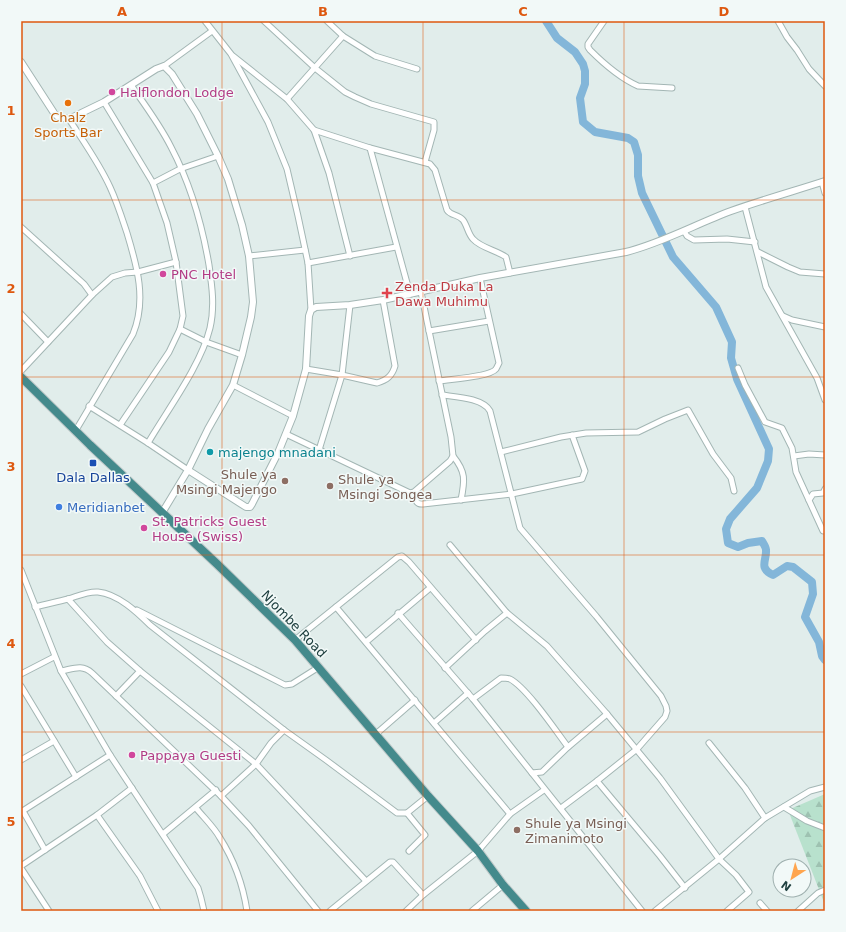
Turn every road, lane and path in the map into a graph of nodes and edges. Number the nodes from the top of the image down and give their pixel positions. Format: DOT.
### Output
graph roads {
  1 [pos="206,21"];
  2 [pos="264,21"];
  3 [pos="327,21"];
  4 [pos="604,21"];
  5 [pos="778,21"];
  6 [pos="212,31"];
  7 [pos="343,36"];
  8 [pos="231,54"];
  9 [pos="21,62"];
  10 [pos="164,66"];
  11 [pos="315,68"];
  12 [pos="416,69"];
  13 [pos="131,85"];
  14 [pos="825,86"];
  15 [pos="672,88"];
  16 [pos="287,99"];
  17 [pos="104,102"];
  18 [pos="69,119"];
  19 [pos="314,130"];
  20 [pos="370,148"];
  21 [pos="218,156"];
  22 [pos="425,162"];
  23 [pos="180,169"];
  24 [pos="824,181"];
  25 [pos="152,183"];
  26 [pos="825,193"];
  27 [pos="745,207"];
  28 [pos="21,227"];
  29 [pos="684,231"];
  30 [pos="755,242"];
  31 [pos="396,247"];
  32 [pos="306,250"];
  33 [pos="758,252"];
  34 [pos="249,256"];
  35 [pos="350,256"];
  36 [pos="176,262"];
  37 [pos="308,263"];
  38 [pos="138,272"];
  39 [pos="510,273"];
  40 [pos="825,274"];
  41 [pos="480,278"];
  42 [pos="420,292"];
  43 [pos="410,294"];
  44 [pos="92,295"];
  45 [pos="383,300"];
  46 [pos="350,305"];
  47 [pos="311,310"];
  48 [pos="21,314"];
  49 [pos="781,314"];
  50 [pos="489,320"];
  51 [pos="825,327"];
  52 [pos="180,329"];
  53 [pos="429,331"];
  54 [pos="48,342"];
  55 [pos="206,342"];
  56 [pos="242,356"];
  57 [pos="738,368"];
  58 [pos="306,369"];
  59 [pos="21,371"];
  60 [pos="342,374"];
  61 [pos="21,377"];
  62 [pos="439,381"];
  63 [pos="233,386"];
  64 [pos="442,395"];
  65 [pos="825,400"];
  66 [pos="89,406"];
  67 [pos="293,416"];
  68 [pos="120,425"];
  69 [pos="76,430"];
  70 [pos="286,434"];
  71 [pos="572,435"];
  72 [pos="148,442"];
  73 [pos="319,450"];
  74 [pos="501,452"];
  75 [pos="825,455"];
  76 [pos="452,456"];
  77 [pos="794,456"];
  78 [pos="188,470"];
  79 [pos="825,489"];
  80 [pos="734,492"];
  81 [pos="412,493"];
  82 [pos="512,494"];
  83 [pos="461,500"];
  84 [pos="810,500"];
  85 [pos="162,513"];
  86 [pos="825,531"];
  87 [pos="450,545"];
  88 [pos="21,570"];
  89 [pos="430,588"];
  90 [pos="68,599"];
  91 [pos="35,607"];
  92 [pos="336,607"];
  93 [pos="595,607"];
  94 [pos="133,608"];
  95 [pos="398,613"];
  96 [pos="507,613"];
  97 [pos="596,616"];
  98 [pos="295,640"];
  99 [pos="476,640"];
  100 [pos="366,642"];
  101 [pos="54,657"];
  102 [pos="319,667"];
  103 [pos="445,668"];
  104 [pos="140,670"];
  105 [pos="61,671"];
  106 [pos="21,674"];
  107 [pos="21,686"];
  108 [pos="468,693"];
  109 [pos="116,696"];
  110 [pos="472,699"];
  111 [pos="415,700"];
  112 [pos="607,714"];
  113 [pos="434,723"];
  114 [pos="284,730"];
  115 [pos="376,734"];
  116 [pos="54,741"];
  117 [pos="709,743"];
  118 [pos="568,747"];
  119 [pos="637,749"];
  120 [pos="110,755"];
  121 [pos="21,760"];
  122 [pos="256,764"];
  123 [pos="532,773"];
  124 [pos="76,777"];
  125 [pos="597,781"];
  126 [pos="825,787"];
  127 [pos="132,788"];
  128 [pos="216,790"];
  129 [pos="544,790"];
  130 [pos="221,796"];
  131 [pos="428,796"];
  132 [pos="784,807"];
  133 [pos="196,808"];
  134 [pos="561,808"];
  135 [pos="22,812"];
  136 [pos="407,813"];
  137 [pos="510,814"];
  138 [pos="97,815"];
  139 [pos="765,818"];
  140 [pos="825,828"];
  141 [pos="163,834"];
  142 [pos="45,850"];
  143 [pos="409,851"];
  144 [pos="478,851"];
  145 [pos="719,859"];
  146 [pos="21,867"];
  147 [pos="366,881"];
  148 [pos="503,885"];
  149 [pos="685,888"];
  150 [pos="825,890"];
  151 [pos="423,895"];
  152 [pos="760,903"];
  153 [pos="49,911"];
  154 [pos="158,911"];
  155 [pos="204,911"];
  156 [pos="247,911"];
  157 [pos="318,911"];
  158 [pos="330,911"];
  159 [pos="406,911"];
  160 [pos="472,911"];
  161 [pos="526,911"];
  162 [pos="642,911"];
  163 [pos="655,911"];
  164 [pos="727,911"];
  165 [pos="767,911"];
  166 [pos="798,911"];
  1 -- 6 [label="street"];
  2 -- 11 [label="street"];
  3 -- 7 [label="street"];
  4 -- 15 [label="street"];
  5 -- 14 [label="street"];
  6 -- 8 [label="street"];
  6 -- 10 [label="street"];
  7 -- 11 [label="street"];
  7 -- 12 [label="street"];
  8 -- 16 [label="street"];
  8 -- 32 [label="street"];
  9 -- 18 [label="street"];
  10 -- 13 [label="street"];
  10 -- 21 [label="street"];
  11 -- 16 [label="street"];
  11 -- 22 [label="street"];
  13 -- 17 [label="street"];
  13 -- 23 [label="street"];
  16 -- 19 [label="street"];
  17 -- 18 [label="street"];
  17 -- 25 [label="street"];
  18 -- 38 [label="street"];
  19 -- 20 [label="street"];
  19 -- 35 [label="street"];
  20 -- 22 [label="street"];
  20 -- 31 [label="street"];
  21 -- 23 [label="street"];
  21 -- 34 [label="street"];
  22 -- 39 [label="street"];
  23 -- 25 [label="street"];
  23 -- 55 [label="street"];
  24 -- 26 [label="street"];
  24 -- 27 [label="street"];
  25 -- 36 [label="street"];
  27 -- 29 [label="street"];
  27 -- 30 [label="street"];
  28 -- 44 [label="street"];
  29 -- 30 [label="street"];
  29 -- 39 [label="street"];
  30 -- 33 [label="street"];
  31 -- 35 [label="street"];
  31 -- 43 [label="street"];
  32 -- 34 [label="street"];
  32 -- 37 [label="street"];
  33 -- 40 [label="street"];
  33 -- 49 [label="street"];
  34 -- 56 [label="street"];
  35 -- 37 [label="street"];
  36 -- 38 [label="street"];
  36 -- 52 [label="street"];
  37 -- 47 [label="street"];
  38 -- 44 [label="street"];
  38 -- 66 [label="street"];
  39 -- 41 [label="street"];
  41 -- 42 [label="street"];
  41 -- 50 [label="street"];
  42 -- 43 [label="street"];
  42 -- 53 [label="street"];
  43 -- 45 [label="street"];
  44 -- 54 [label="street"];
  45 -- 46 [label="street"];
  45 -- 60 [label="street"];
  46 -- 47 [label="street"];
  46 -- 60 [label="street"];
  47 -- 58 [label="street"];
  48 -- 54 [label="street"];
  49 -- 51 [label="street"];
  49 -- 65 [label="street"];
  50 -- 53 [label="street"];
  50 -- 62 [label="street"];
  52 -- 55 [label="street"];
  52 -- 68 [label="street"];
  53 -- 62 [label="street"];
  54 -- 59 [label="street"];
  55 -- 56 [label="street"];
  55 -- 72 [label="street"];
  56 -- 63 [label="street"];
  57 -- 77 [label="street"];
  58 -- 60 [label="street"];
  58 -- 67 [label="street"];
  60 -- 73 [label="street"];
  61 -- 69 [label="highway, Njombe Road"];
  62 -- 64 [label="street"];
  63 -- 67 [label="street"];
  63 -- 78 [label="street"];
  64 -- 74 [label="street"];
  64 -- 76 [label="street"];
  66 -- 68 [label="street"];
  66 -- 69 [label="street"];
  67 -- 70 [label="street"];
  68 -- 72 [label="street"];
  69 -- 85 [label="highway, Njombe Road"];
  70 -- 73 [label="street"];
  70 -- 78 [label="street"];
  71 -- 74 [label="street"];
  71 -- 80 [label="street"];
  71 -- 82 [label="street"];
  72 -- 78 [label="street"];
  73 -- 81 [label="street"];
  74 -- 82 [label="street"];
  75 -- 77 [label="street"];
  76 -- 81 [label="street"];
  76 -- 83 [label="street"];
  77 -- 84 [label="street"];
  78 -- 85 [label="street"];
  79 -- 84 [label="street"];
  81 -- 83 [label="street"];
  82 -- 83 [label="street"];
  82 -- 97 [label="street"];
  84 -- 86 [label="street"];
  85 -- 98 [label="highway, Njombe Road"];
  87 -- 96 [label="street"];
  88 -- 91 [label="street"];
  89 -- 92 [label="street"];
  89 -- 95 [label="street"];
  89 -- 99 [label="street"];
  90 -- 91 [label="street"];
  90 -- 94 [label="street"];
  90 -- 104 [label="street"];
  91 -- 101 [label="street"];
  92 -- 98 [label="street"];
  92 -- 100 [label="street"];
  93 -- 97 [label="street"];
  94 -- 102 [label="street"];
  94 -- 114 [label="street"];
  95 -- 100 [label="street"];
  95 -- 103 [label="street"];
  96 -- 99 [label="street"];
  96 -- 112 [label="street"];
  97 -- 119 [label="street"];
  98 -- 102 [label="highway, Njombe Road"];
  99 -- 103 [label="street"];
  100 -- 111 [label="street"];
  101 -- 105 [label="street"];
  101 -- 106 [label="street"];
  102 -- 115 [label="highway, Njombe Road"];
  103 -- 108 [label="street"];
  104 -- 109 [label="street"];
  104 -- 122 [label="street"];
  105 -- 109 [label="street"];
  105 -- 120 [label="street"];
  107 -- 116 [label="street"];
  108 -- 110 [label="street"];
  108 -- 113 [label="street"];
  109 -- 128 [label="street"];
  110 -- 118 [label="street"];
  110 -- 123 [label="street"];
  111 -- 113 [label="street"];
  111 -- 115 [label="street"];
  112 -- 118 [label="street"];
  112 -- 119 [label="street"];
  113 -- 137 [label="street"];
  114 -- 122 [label="street"];
  114 -- 136 [label="street"];
  115 -- 131 [label="highway, Njombe Road"];
  116 -- 121 [label="street"];
  116 -- 124 [label="street"];
  117 -- 139 [label="street"];
  118 -- 123 [label="street"];
  119 -- 125 [label="street"];
  119 -- 145 [label="street"];
  120 -- 124 [label="street"];
  120 -- 127 [label="street"];
  122 -- 130 [label="street"];
  122 -- 147 [label="street"];
  123 -- 129 [label="street"];
  124 -- 135 [label="street"];
  125 -- 134 [label="street"];
  125 -- 149 [label="street"];
  126 -- 132 [label="street"];
  127 -- 138 [label="street"];
  127 -- 141 [label="street"];
  128 -- 130 [label="street"];
  128 -- 133 [label="street"];
  129 -- 134 [label="street"];
  129 -- 137 [label="street"];
  130 -- 157 [label="street"];
  131 -- 136 [label="street"];
  131 -- 144 [label="highway, Njombe Road"];
  132 -- 139 [label="street"];
  132 -- 140 [label="street"];
  133 -- 141 [label="street"];
  133 -- 156 [label="street"];
  134 -- 162 [label="street"];
  135 -- 142 [label="street"];
  136 -- 143 [label="street"];
  137 -- 144 [label="street"];
  138 -- 142 [label="street"];
  138 -- 154 [label="street"];
  139 -- 145 [label="street"];
  141 -- 155 [label="street"];
  142 -- 146 [label="street"];
  144 -- 148 [label="highway, Njombe Road"];
  144 -- 151 [label="street"];
  145 -- 149 [label="street"];
  145 -- 164 [label="street"];
  146 -- 153 [label="street"];
  147 -- 151 [label="street"];
  147 -- 158 [label="street"];
  148 -- 160 [label="street"];
  148 -- 161 [label="highway, Njombe Road"];
  149 -- 163 [label="street"];
  150 -- 166 [label="street"];
  151 -- 159 [label="street"];
  152 -- 165 [label="street"];
}
